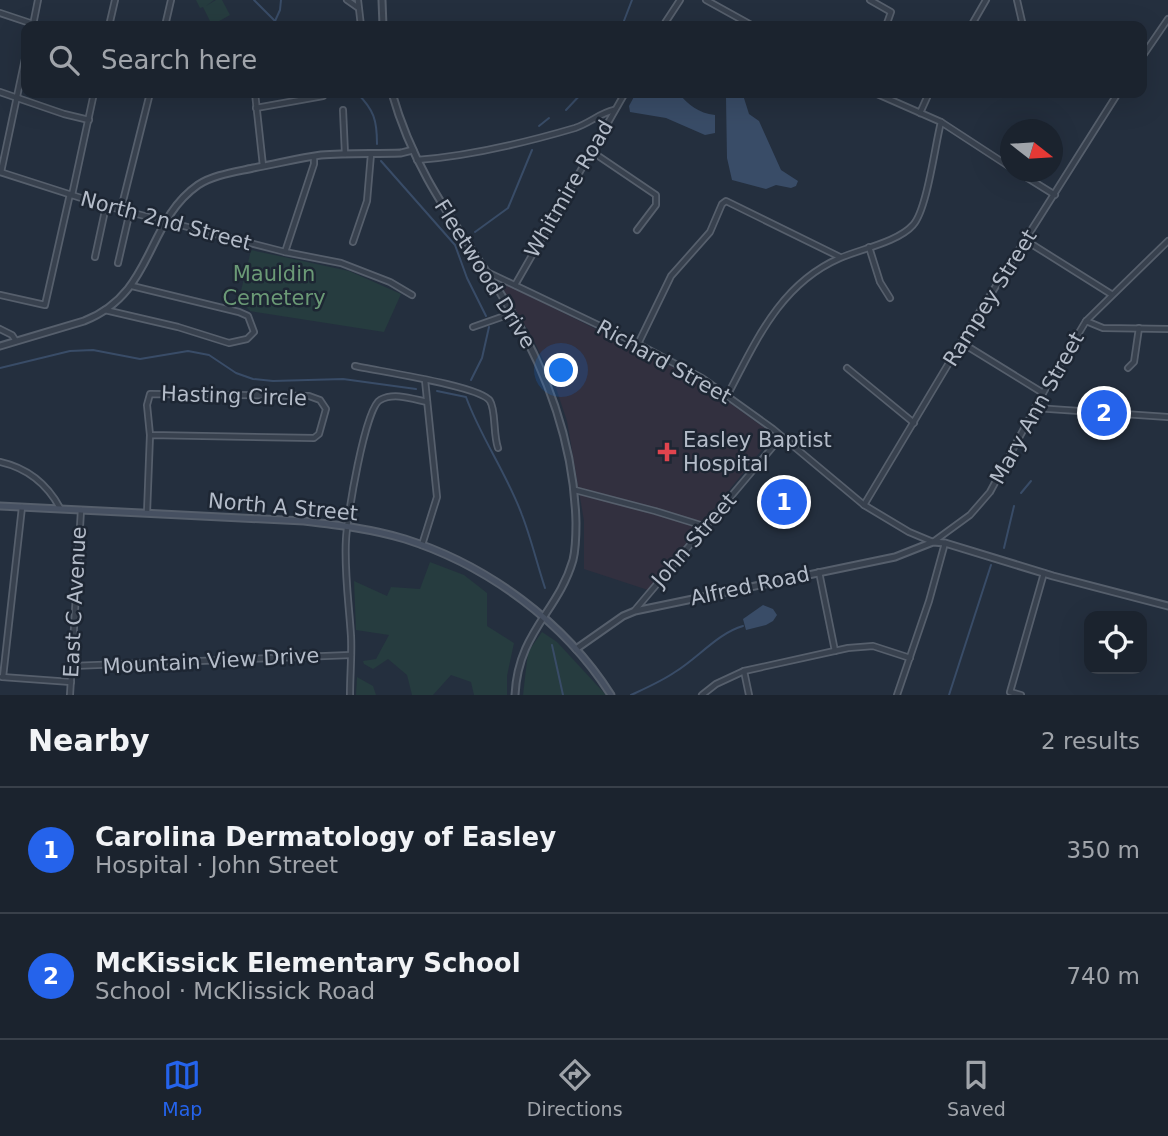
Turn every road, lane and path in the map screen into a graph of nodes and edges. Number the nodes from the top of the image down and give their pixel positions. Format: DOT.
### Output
graph roads {
  1 [pos="38,0"];
  2 [pos="115,0"];
  3 [pos="171,0"];
  4 [pos="347,0"];
  5 [pos="358,0"];
  6 [pos="383,0"];
  7 [pos="680,0"];
  8 [pos="706,0"];
  9 [pos="870,0"];
  10 [pos="986,0"];
  11 [pos="1017,0"];
  12 [pos="358,8"];
  13 [pos="0,13"];
  14 [pos="1168,19"];
  15 [pos="22,21"];
  16 [pos="36,21"];
  17 [pos="110,21"];
  18 [pos="166,21"];
  19 [pos="360,21"];
  20 [pos="383,21"];
  21 [pos="666,21"];
  22 [pos="744,21"];
  23 [pos="888,21"];
  24 [pos="974,21"];
  25 [pos="1022,21"];
  26 [pos="1147,50"];
  27 [pos="21,76"];
  28 [pos="0,92"];
  29 [pos="16,98"];
  30 [pos="93,98"];
  31 [pos="149,98"];
  32 [pos="255,98"];
  33 [pos="312,98"];
  34 [pos="394,98"];
  35 [pos="622,98"];
  36 [pos="886,98"];
  37 [pos="927,98"];
  38 [pos="1115,98"];
  39 [pos="256,108"];
  40 [pos="343,110"];
  41 [pos="614,110"];
  42 [pos="920,113"];
  43 [pos="89,120"];
  44 [pos="941,122"];
  45 [pos="413,150"];
  46 [pos="591,151"];
  47 [pos="345,154"];
  48 [pos="371,154"];
  49 [pos="314,156"];
  50 [pos="417,160"];
  51 [pos="1000,160"];
  52 [pos="262,166"];
  53 [pos="0,172"];
  54 [pos="1034,182"];
  55 [pos="71,195"];
  56 [pos="1055,195"];
  57 [pos="106,206"];
  58 [pos="121,209"];
  59 [pos="130,211"];
  60 [pos="166,221"];
  61 [pos="637,229"];
  62 [pos="1025,240"];
  63 [pos="1168,240"];
  64 [pos="354,242"];
  65 [pos="869,247"];
  66 [pos="285,253"];
  67 [pos="96,257"];
  68 [pos="841,258"];
  69 [pos="118,263"];
  70 [pos="487,272"];
  71 [pos="515,285"];
  72 [pos="132,286"];
  73 [pos="1111,294"];
  74 [pos="0,295"];
  75 [pos="412,295"];
  76 [pos="890,298"];
  77 [pos="105,310"];
  78 [pos="513,313"];
  79 [pos="1086,321"];
  80 [pos="473,327"];
  81 [pos="1139,328"];
  82 [pos="0,329"];
  83 [pos="1168,329"];
  84 [pos="16,341"];
  85 [pos="961,343"];
  86 [pos="638,344"];
  87 [pos="0,346"];
  88 [pos="355,366"];
  89 [pos="847,368"];
  90 [pos="1128,368"];
  91 [pos="425,380"];
  92 [pos="1043,393"];
  93 [pos="727,396"];
  94 [pos="427,402"];
  95 [pos="1035,408"];
  96 [pos="1168,417"];
  97 [pos="914,424"];
  98 [pos="150,435"];
  99 [pos="781,437"];
  100 [pos="498,449"];
  101 [pos="0,462"];
  102 [pos="575,491"];
  103 [pos="864,505"];
  104 [pos="0,506"];
  105 [pos="22,506"];
  106 [pos="60,508"];
  107 [pos="81,509"];
  108 [pos="146,513"];
  109 [pos="347,526"];
  110 [pos="706,527"];
  111 [pos="933,542"];
  112 [pos="945,543"];
  113 [pos="422,545"];
  114 [pos="819,572"];
  115 [pos="1044,573"];
  116 [pos="1168,606"];
  117 [pos="635,611"];
  118 [pos="542,616"];
  119 [pos="576,649"];
  120 [pos="835,651"];
  121 [pos="351,655"];
  122 [pos="910,658"];
  123 [pos="72,666"];
  124 [pos="744,671"];
  125 [pos="1,677"];
  126 [pos="71,682"];
  127 [pos="70,695"];
  128 [pos="350,695"];
  129 [pos="515,695"];
  130 [pos="611,695"];
  131 [pos="702,695"];
  132 [pos="749,695"];
  133 [pos="897,695"];
  134 [pos="1021,695"];
  1 -- 16 [label="street"];
  2 -- 17 [label="street"];
  3 -- 18 [label="street"];
  4 -- 12 [label="street"];
  5 -- 12 [label="street"];
  6 -- 20 [label="street"];
  7 -- 21 [label="street"];
  8 -- 22 [label="street"];
  9 -- 23 [label="street"];
  10 -- 24 [label="street"];
  11 -- 25 [label="street"];
  12 -- 19 [label="street"];
  13 -- 15 [label="street"];
  14 -- 26 [label="street"];
  27 -- 29 [label="street"];
  28 -- 29 [label="street"];
  29 -- 43 [label="street"];
  29 -- 53 [label="street"];
  30 -- 43 [label="street"];
  31 -- 58 [label="street"];
  32 -- 39 [label="street"];
  33 -- 39 [label="street"];
  34 -- 45 [label="street, Fleetwood Drive"];
  35 -- 41 [label="street, Whitmire Road"];
  36 -- 42 [label="street"];
  37 -- 42 [label="street"];
  38 -- 56 [label="street, Rampey Street"];
  39 -- 52 [label="street"];
  40 -- 47 [label="street"];
  41 -- 46 [label="street, Whitmire Road"];
  41 -- 50 [label="street"];
  42 -- 44 [label="street"];
  43 -- 55 [label="street"];
  44 -- 51 [label="street"];
  44 -- 65 [label="street"];
  45 -- 48 [label="street"];
  45 -- 50 [label="street, Fleetwood Drive"];
  46 -- 61 [label="street"];
  46 -- 71 [label="street, Whitmire Road"];
  47 -- 48 [label="street"];
  47 -- 49 [label="street"];
  48 -- 64 [label="street"];
  49 -- 52 [label="street"];
  49 -- 66 [label="street"];
  50 -- 70 [label="street, Fleetwood Drive"];
  52 -- 60 [label="street"];
  53 -- 55 [label="street, North 2nd Street"];
  54 -- 56 [label="street"];
  55 -- 57 [label="street, North 2nd Street"];
  55 -- 74 [label="street"];
  56 -- 62 [label="street, Rampey Street"];
  57 -- 58 [label="street, North 2nd Street"];
  57 -- 67 [label="street"];
  58 -- 59 [label="street, North 2nd Street"];
  59 -- 60 [label="street, North 2nd Street"];
  59 -- 69 [label="street"];
  60 -- 66 [label="street, North 2nd Street"];
  60 -- 72 [label="street"];
  62 -- 73 [label="street"];
  62 -- 85 [label="street, Rampey Street"];
  63 -- 73 [label="street, Mary Ann Street"];
  65 -- 68 [label="street"];
  65 -- 76 [label="street"];
  66 -- 75 [label="street, North 2nd Street"];
  68 -- 86 [label="street"];
  68 -- 93 [label="street"];
  70 -- 71 [label="street, Richard Street"];
  70 -- 78 [label="street, Fleetwood Drive"];
  71 -- 86 [label="street, Richard Street"];
  72 -- 77 [label="street"];
  72 -- 77 [label="street"];
  73 -- 79 [label="street, Mary Ann Street"];
  77 -- 84 [label="street"];
  78 -- 80 [label="street"];
  78 -- 102 [label="street, Fleetwood Drive"];
  79 -- 81 [label="street"];
  79 -- 92 [label="street, Mary Ann Street"];
  81 -- 83 [label="street"];
  81 -- 90 [label="street"];
  82 -- 84 [label="street"];
  84 -- 87 [label="street"];
  85 -- 92 [label="street"];
  85 -- 97 [label="street, Rampey Street"];
  86 -- 93 [label="street, Richard Street"];
  88 -- 91 [label="street"];
  89 -- 97 [label="street"];
  91 -- 94 [label="street"];
  91 -- 100 [label="street"];
  92 -- 95 [label="street, Mary Ann Street"];
  93 -- 99 [label="street, Richard Street"];
  94 -- 109 [label="street"];
  94 -- 113 [label="street"];
  95 -- 96 [label="street"];
  95 -- 111 [label="street, Mary Ann Street"];
  97 -- 103 [label="street, Rampey Street"];
  98 -- 98 [label="street, Hasting Circle"];
  98 -- 108 [label="street, Hasting Circle"];
  99 -- 103 [label="street, Richard Street"];
  99 -- 110 [label="street, John Street"];
  101 -- 106 [label="street"];
  102 -- 110 [label="street"];
  102 -- 118 [label="street, Fleetwood Drive"];
  103 -- 111 [label="street, Richard Street"];
  104 -- 105 [label="main road, North A Street"];
  105 -- 106 [label="main road, North A Street"];
  105 -- 125 [label="street"];
  106 -- 107 [label="main road, North A Street"];
  107 -- 108 [label="main road, North A Street"];
  107 -- 123 [label="street, East C Avenue"];
  108 -- 109 [label="main road, North A Street"];
  109 -- 113 [label="main road, North A Street"];
  109 -- 121 [label="street"];
  110 -- 117 [label="street, John Street"];
  111 -- 112 [label="street"];
  111 -- 114 [label="street, Alfred Road"];
  112 -- 115 [label="street"];
  112 -- 122 [label="street"];
  113 -- 118 [label="main road, North A Street"];
  114 -- 117 [label="street, Alfred Road"];
  114 -- 120 [label="street"];
  115 -- 116 [label="street"];
  115 -- 134 [label="street"];
  117 -- 119 [label="street, Alfred Road"];
  118 -- 119 [label="main road, North A Street"];
  118 -- 129 [label="street, Fleetwood Drive"];
  119 -- 130 [label="main road, North A Street"];
  120 -- 122 [label="street"];
  120 -- 124 [label="street"];
  121 -- 123 [label="street, Mountain View Drive"];
  121 -- 128 [label="street"];
  122 -- 133 [label="street"];
  123 -- 126 [label="street, East C Avenue"];
  124 -- 131 [label="street"];
  124 -- 132 [label="street"];
  125 -- 126 [label="street"];
  126 -- 127 [label="street, East C Avenue"];
}
